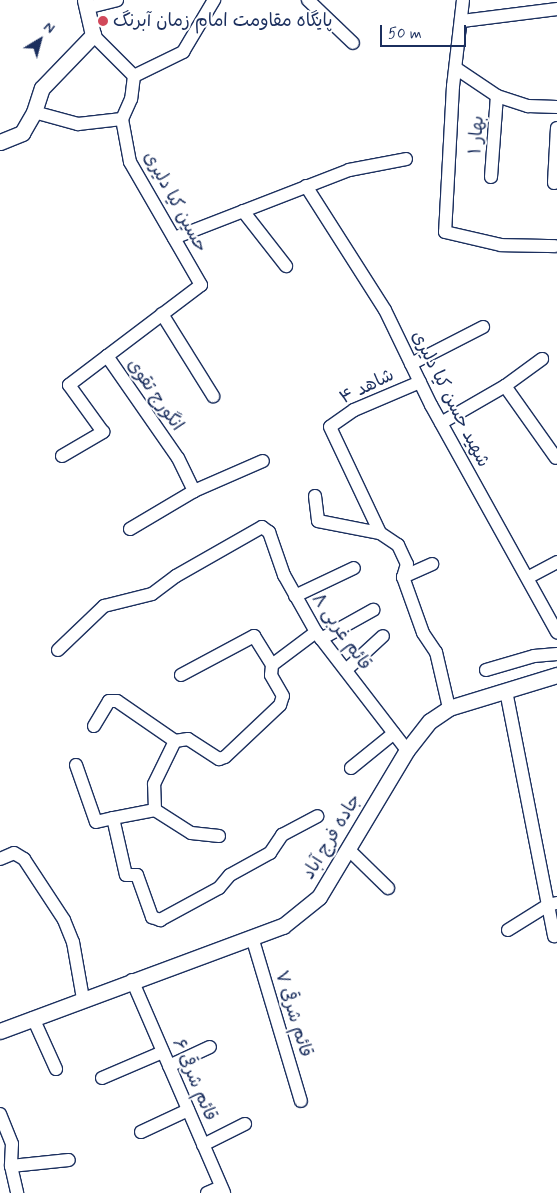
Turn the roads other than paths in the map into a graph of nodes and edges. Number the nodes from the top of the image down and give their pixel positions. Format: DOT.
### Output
graph roads {
  1 [pos="117,0"];
  2 [pos="214,0"];
  3 [pos="308,0"];
  4 [pos="463,0"];
  5 [pos="85,4"];
  6 [pos="557,9"];
  7 [pos="462,21"];
  8 [pos="93,36"];
  9 [pos="353,43"];
  10 [pos="457,69"];
  11 [pos="134,76"];
  12 [pos="497,96"];
  13 [pos="557,107"];
  14 [pos="34,112"];
  15 [pos="122,119"];
  16 [pos="557,128"];
  17 [pos="0,142"];
  18 [pos="406,159"];
  19 [pos="491,177"];
  20 [pos="554,183"];
  21 [pos="306,186"];
  22 [pos="243,211"];
  23 [pos="174,238"];
  24 [pos="556,246"];
  25 [pos="286,266"];
  26 [pos="201,285"];
  27 [pos="162,314"];
  28 [pos="483,327"];
  29 [pos="107,356"];
  30 [pos="542,360"];
  31 [pos="411,364"];
  32 [pos="420,382"];
  33 [pos="505,386"];
  34 [pos="213,396"];
  35 [pos="441,423"];
  36 [pos="62,456"];
  37 [pos="556,458"];
  38 [pos="263,461"];
  39 [pos="194,491"];
  40 [pos="315,496"];
  41 [pos="130,529"];
  42 [pos="380,533"];
  43 [pos="557,562"];
  44 [pos="432,564"];
  45 [pos="354,568"];
  46 [pos="529,577"];
  47 [pos="403,578"];
  48 [pos="295,596"];
  49 [pos="373,610"];
  50 [pos="557,632"];
  51 [pos="319,636"];
  52 [pos="383,636"];
  53 [pos="58,650"];
  54 [pos="557,654"];
  55 [pos="272,665"];
  56 [pos="346,670"];
  57 [pos="486,670"];
  58 [pos="181,675"];
  59 [pos="557,675"];
  60 [pos="506,690"];
  61 [pos="449,708"];
  62 [pos="94,726"];
  63 [pos="394,733"];
  64 [pos="175,741"];
  65 [pos="407,750"];
  66 [pos="76,765"];
  67 [pos="351,768"];
  68 [pos="155,810"];
  69 [pos="317,816"];
  70 [pos="113,818"];
  71 [pos="220,836"];
  72 [pos="348,849"];
  73 [pos="0,859"];
  74 [pos="388,888"];
  75 [pos="552,904"];
  76 [pos="508,930"];
  77 [pos="554,936"];
  78 [pos="252,938"];
  79 [pos="132,980"];
  80 [pos="84,999"];
  81 [pos="33,1018"];
  82 [pos="0,1031"];
  83 [pos="210,1048"];
  84 [pos="163,1052"];
  85 [pos="169,1066"];
  86 [pos="56,1069"];
  87 [pos="102,1078"];
  88 [pos="301,1102"];
  89 [pos="188,1110"];
  90 [pos="0,1114"];
  91 [pos="245,1124"];
  92 [pos="140,1132"];
  93 [pos="203,1145"];
  94 [pos="69,1160"];
  95 [pos="11,1166"];
  96 [pos="223,1190"];
  97 [pos="17,1193"];
  98 [pos="207,1193"];
  1 -- 5 [label="street"];
  2 -- 11 [label="street"];
  3 -- 9 [label="street"];
  4 -- 7 [label="street"];
  5 -- 8 [label="street"];
  6 -- 7 [label="street"];
  7 -- 10 [label="street"];
  8 -- 11 [label="street"];
  8 -- 14 [label="street"];
  10 -- 12 [label="street"];
  10 -- 24 [label="street"];
  11 -- 15 [label="street"];
  12 -- 13 [label="street"];
  12 -- 19 [label="street, بهار ۱"];
  14 -- 15 [label="street"];
  14 -- 17 [label="street"];
  15 -- 23 [label="street, حسین کیا دلیری"];
  16 -- 20 [label="street"];
  18 -- 21 [label="street"];
  21 -- 22 [label="street"];
  21 -- 31 [label="street, شهید حسن کیا دلیری"];
  22 -- 23 [label="street"];
  22 -- 25 [label="street"];
  23 -- 26 [label="street, حسین کیا دلیری"];
  26 -- 27 [label="street, انگورج تقوی"];
  27 -- 29 [label="street, انگورج تقوی"];
  27 -- 34 [label="street"];
  28 -- 31 [label="street"];
  29 -- 36 [label="street"];
  29 -- 39 [label="street, انگورج تقوی"];
  30 -- 33 [label="street"];
  31 -- 32 [label="street, شهید حسن کیا دلیری"];
  32 -- 35 [label="street, شهید حسن کیا دلیری"];
  32 -- 42 [label="street, شاهد ۴"];
  33 -- 35 [label="street"];
  33 -- 37 [label="street"];
  35 -- 46 [label="street, شهید حسن کیا دلیری"];
  38 -- 39 [label="street"];
  39 -- 41 [label="street"];
  40 -- 42 [label="street"];
  42 -- 47 [label="street"];
  43 -- 46 [label="street"];
  44 -- 47 [label="street"];
  45 -- 48 [label="street"];
  46 -- 50 [label="street, شهید حسن کیا دلیری"];
  47 -- 61 [label="street"];
  48 -- 51 [label="street, قائم غربی ۸"];
  48 -- 53 [label="street, قائم غربی ۸"];
  49 -- 51 [label="street"];
  51 -- 55 [label="street"];
  51 -- 56 [label="street, قائم غربی ۸"];
  52 -- 56 [label="street"];
  54 -- 57 [label="street"];
  55 -- 58 [label="street"];
  55 -- 64 [label="street"];
  56 -- 63 [label="street, قائم غربی ۸"];
  59 -- 60 [label="street, جاده فرج آباد"];
  60 -- 61 [label="street, جاده فرج آباد"];
  60 -- 75 [label="street"];
  61 -- 65 [label="street, جاده فرج آباد"];
  62 -- 64 [label="street"];
  63 -- 65 [label="street, قائم غربی ۸"];
  63 -- 67 [label="street"];
  64 -- 68 [label="street"];
  65 -- 72 [label="street, جاده فرج آباد"];
  66 -- 70 [label="street"];
  68 -- 70 [label="street"];
  68 -- 71 [label="street"];
  69 -- 70 [label="street"];
  72 -- 74 [label="street"];
  72 -- 78 [label="street, جاده فرج آباد"];
  73 -- 80 [label="street"];
  75 -- 76 [label="street"];
  75 -- 77 [label="street"];
  78 -- 79 [label="street, جاده فرج آباد"];
  78 -- 88 [label="street, قائم شرقی ۷"];
  79 -- 80 [label="street, جاده فرج آباد"];
  79 -- 84 [label="street, قائم شرقی ۶"];
  80 -- 81 [label="street, جاده فرج آباد"];
  81 -- 82 [label="street, جاده فرج آباد"];
  81 -- 86 [label="street"];
  83 -- 85 [label="street"];
  84 -- 85 [label="street, قائم شرقی ۶"];
  84 -- 87 [label="street"];
  85 -- 89 [label="street, قائم شرقی ۶"];
  89 -- 92 [label="street"];
  89 -- 93 [label="street, قائم شرقی ۶"];
  90 -- 95 [label="street"];
  91 -- 93 [label="street"];
  93 -- 96 [label="street, قائم شرقی ۶"];
  94 -- 95 [label="street"];
  95 -- 97 [label="street"];
  96 -- 98 [label="street"];
}
